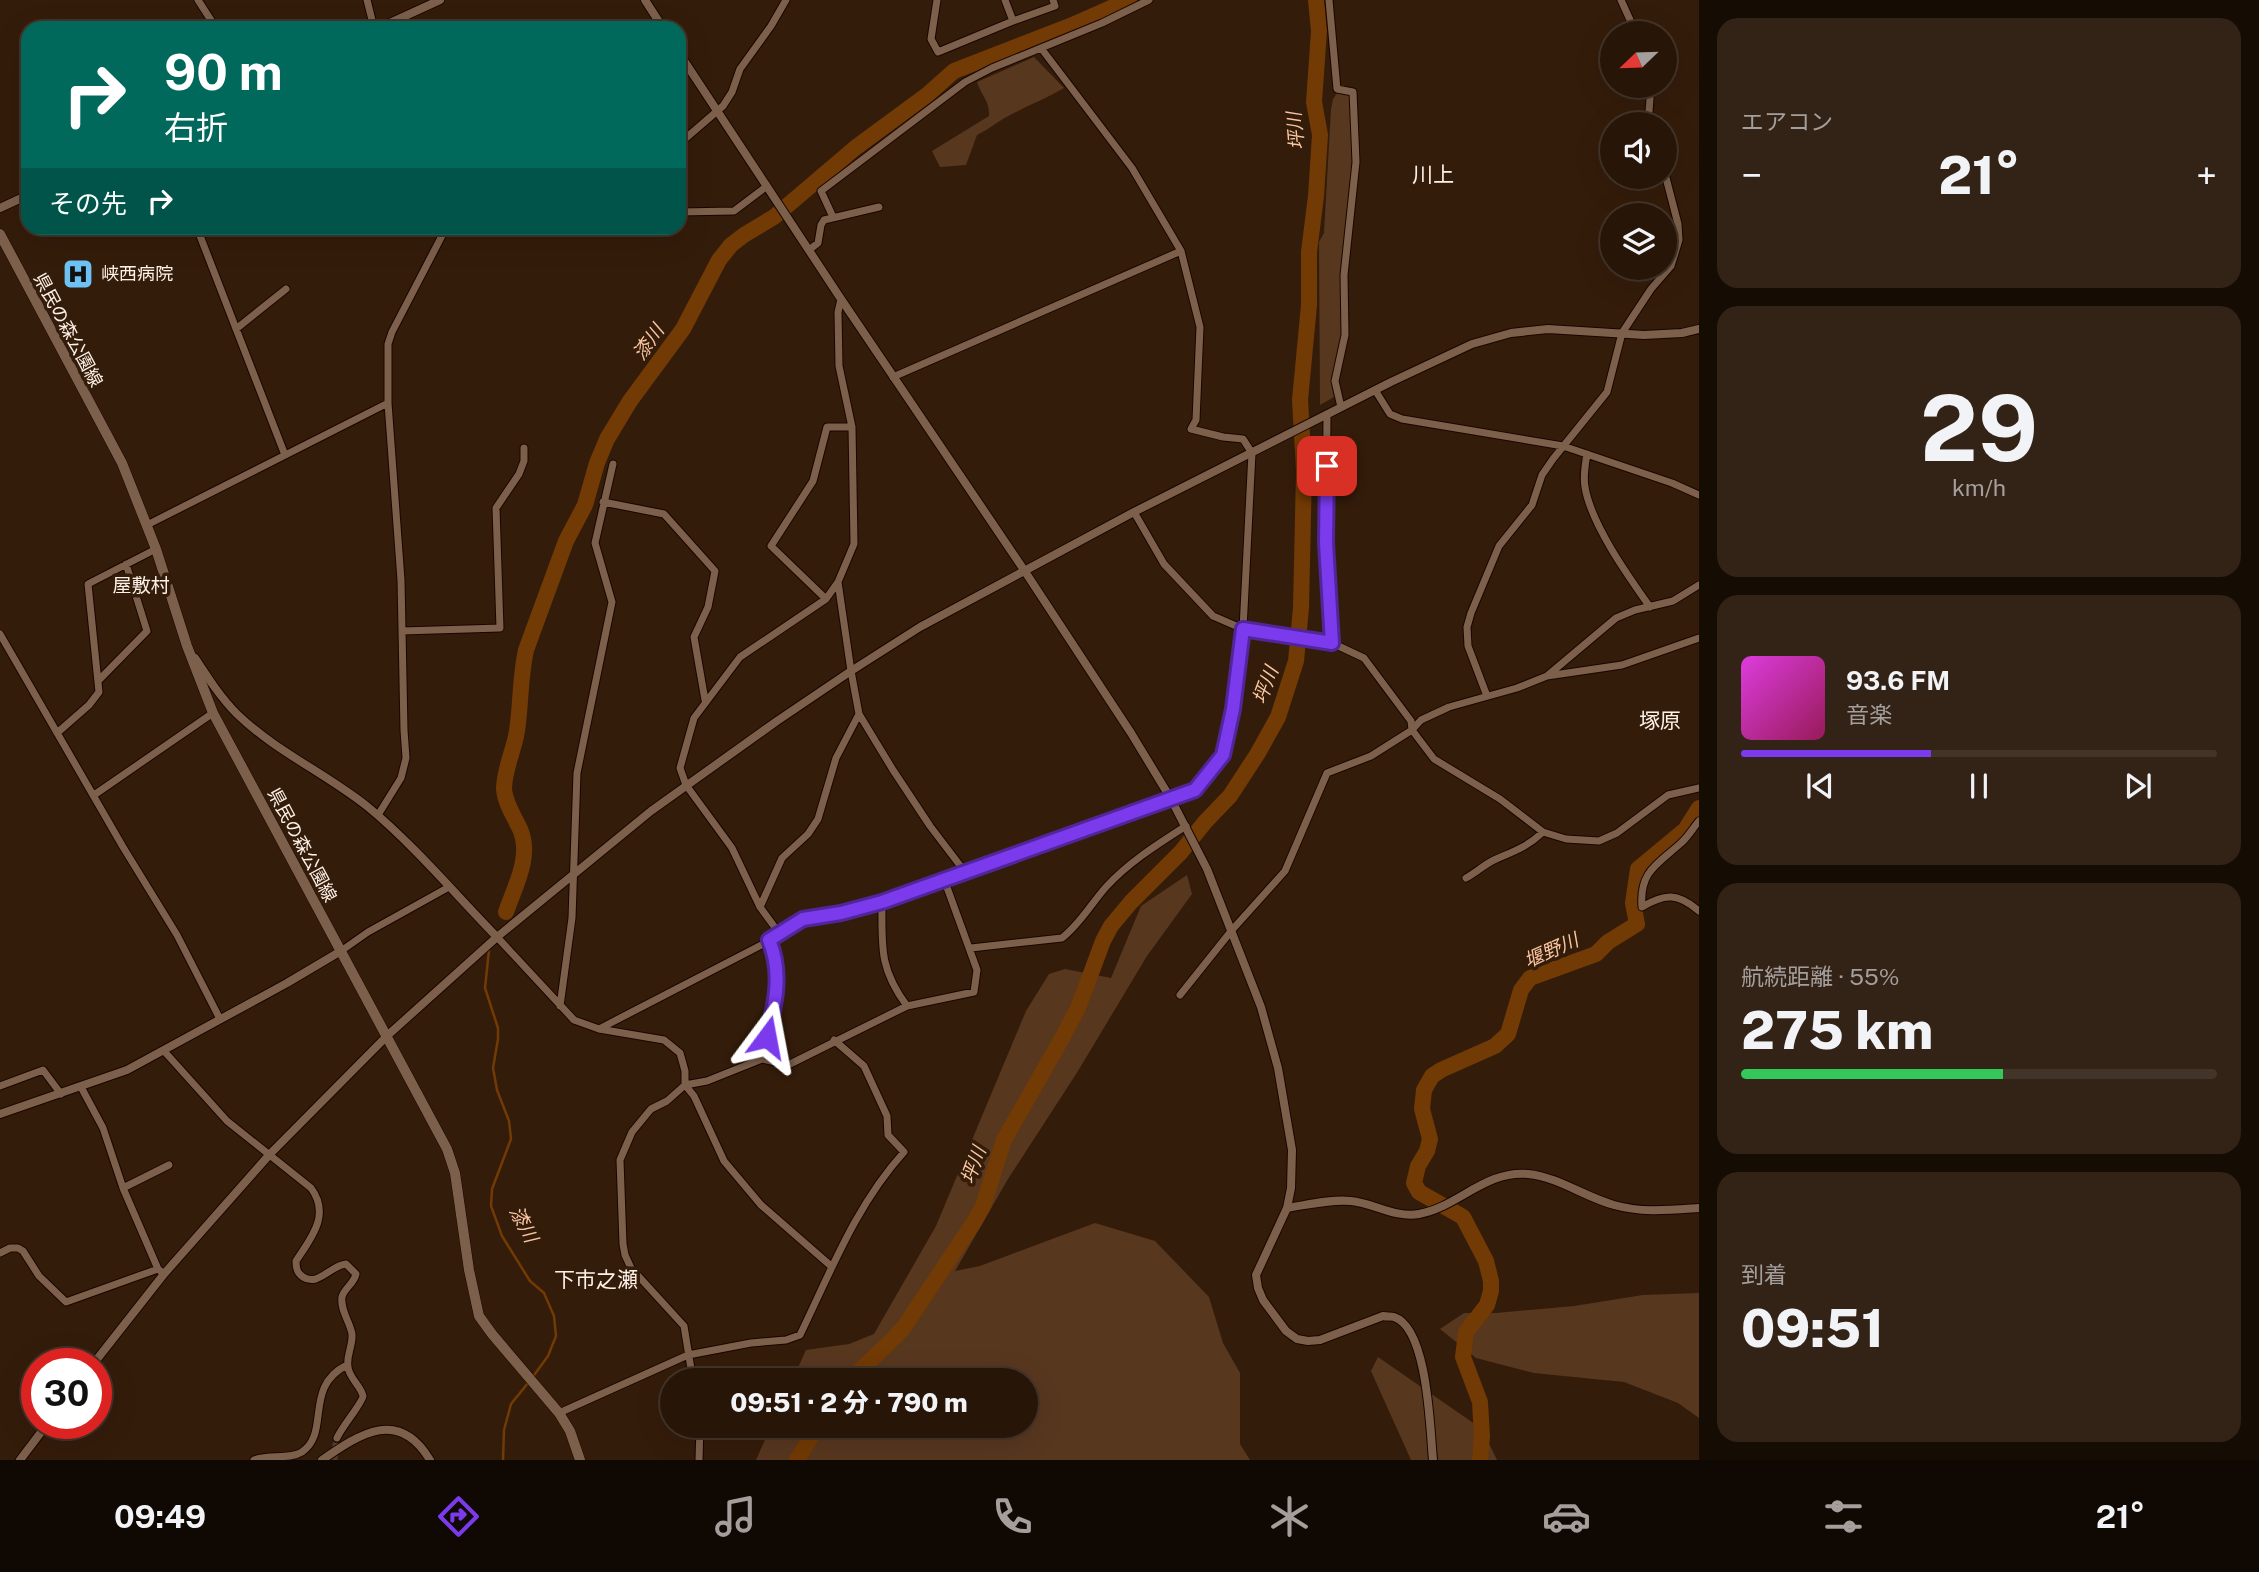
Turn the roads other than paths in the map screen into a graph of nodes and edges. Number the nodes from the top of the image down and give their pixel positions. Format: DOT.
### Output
graph roads {
  1 [pos="198,0"];
  2 [pos="367,0"];
  3 [pos="440,0"];
  4 [pos="645,0"];
  5 [pos="786,0"];
  6 [pos="936,0"];
  7 [pos="1005,0"];
  8 [pos="1053,0"];
  9 [pos="1149,0"];
  10 [pos="1329,0"];
  11 [pos="1621,0"];
  12 [pos="212,21"];
  13 [pos="374,21"];
  14 [pos="393,21"];
  15 [pos="658,21"];
  16 [pos="1013,21"];
  17 [pos="1631,21"];
  18 [pos="1041,48"];
  19 [pos="686,64"];
  20 [pos="718,112"];
  21 [pos="686,138"];
  22 [pos="767,186"];
  23 [pos="1669,189"];
  24 [pos="21,198"];
  25 [pos="879,207"];
  26 [pos="0,208"];
  27 [pos="686,212"];
  28 [pos="832,217"];
  29 [pos="0,234"];
  30 [pos="200,235"];
  31 [pos="443,235"];
  32 [pos="809,250"];
  33 [pos="1181,251"];
  34 [pos="286,289"];
  35 [pos="841,299"];
  36 [pos="236,329"];
  37 [pos="1699,329"];
  38 [pos="1622,333"];
  39 [pos="893,377"];
  40 [pos="1375,390"];
  41 [pos="388,403"];
  42 [pos="1341,407"];
  43 [pos="1327,415"];
  44 [pos="852,428"];
  45 [pos="1563,446"];
  46 [pos="524,448"];
  47 [pos="1252,453"];
  48 [pos="1587,454"];
  49 [pos="285,455"];
  50 [pos="613,464"];
  51 [pos="1699,495"];
  52 [pos="603,502"];
  53 [pos="1134,512"];
  54 [pos="147,525"];
  55 [pos="156,549"];
  56 [pos="126,564"];
  57 [pos="1024,570"];
  58 [pos="838,582"];
  59 [pos="1699,585"];
  60 [pos="826,599"];
  61 [pos="1650,607"];
  62 [pos="1243,629"];
  63 [pos="402,631"];
  64 [pos="0,634"];
  65 [pos="1699,638"];
  66 [pos="1332,643"];
  67 [pos="187,646"];
  68 [pos="851,671"];
  69 [pos="1547,676"];
  70 [pos="99,680"];
  71 [pos="1487,696"];
  72 [pos="705,701"];
  73 [pos="213,713"];
  74 [pos="859,714"];
  75 [pos="1412,730"];
  76 [pos="57,733"];
  77 [pos="686,785"];
  78 [pos="1699,788"];
  79 [pos="94,794"];
  80 [pos="1171,799"];
  81 [pos="378,816"];
  82 [pos="1699,821"];
  83 [pos="1186,826"];
  84 [pos="1542,832"];
  85 [pos="574,872"];
  86 [pos="965,872"];
  87 [pos="1466,878"];
  88 [pos="944,879"];
  89 [pos="449,887"];
  90 [pos="882,902"];
  91 [pos="760,907"];
  92 [pos="1699,911"];
  93 [pos="1232,930"];
  94 [pos="779,933"];
  95 [pos="497,937"];
  96 [pos="769,940"];
  97 [pos="971,948"];
  98 [pos="341,951"];
  99 [pos="1180,995"];
  100 [pos="561,1006"];
  101 [pos="907,1006"];
  102 [pos="220,1019"];
  103 [pos="599,1029"];
  104 [pos="388,1035"];
  105 [pos="834,1040"];
  106 [pos="164,1051"];
  107 [pos="762,1059"];
  108 [pos="685,1085"];
  109 [pos="0,1086"];
  110 [pos="81,1087"];
  111 [pos="61,1094"];
  112 [pos="0,1114"];
  113 [pos="270,1154"];
  114 [pos="169,1165"];
  115 [pos="122,1188"];
  116 [pos="1287,1208"];
  117 [pos="1699,1208"];
  118 [pos="0,1253"];
  119 [pos="831,1266"];
  120 [pos="161,1271"];
  121 [pos="105,1348"];
  122 [pos="688,1355"];
  123 [pos="347,1365"];
  124 [pos="690,1368"];
  125 [pos="559,1413"];
  126 [pos="337,1438"];
  127 [pos="700,1438"];
  128 [pos="36,1439"];
  129 [pos="20,1460"];
  130 [pos="254,1460"];
  131 [pos="322,1460"];
  132 [pos="429,1460"];
  133 [pos="580,1460"];
  134 [pos="699,1460"];
  135 [pos="1433,1460"];
  1 -- 12 [label="street"];
  2 -- 13 [label="street"];
  3 -- 14 [label="street"];
  4 -- 15 [label="street"];
  5 -- 20 [label="street"];
  6 -- 16 [label="street"];
  7 -- 16 [label="street"];
  8 -- 16 [label="street"];
  9 -- 18 [label="street"];
  10 -- 42 [label="street"];
  11 -- 17 [label="street"];
  18 -- 28 [label="street"];
  18 -- 33 [label="street"];
  19 -- 20 [label="street"];
  20 -- 21 [label="street"];
  20 -- 22 [label="street"];
  22 -- 27 [label="street"];
  22 -- 32 [label="street"];
  23 -- 38 [label="street"];
  24 -- 26 [label="street"];
  25 -- 28 [label="street"];
  28 -- 32 [label="street"];
  29 -- 54 [label="main road, 県民の森公園線"];
  30 -- 36 [label="street"];
  31 -- 41 [label="street"];
  32 -- 35 [label="street"];
  33 -- 39 [label="street"];
  33 -- 47 [label="street"];
  34 -- 36 [label="street"];
  35 -- 39 [label="street"];
  35 -- 44 [label="street"];
  36 -- 49 [label="street"];
  37 -- 38 [label="street"];
  38 -- 40 [label="street"];
  38 -- 45 [label="street"];
  39 -- 57 [label="street"];
  40 -- 42 [label="street"];
  40 -- 45 [label="street"];
  41 -- 49 [label="street"];
  41 -- 63 [label="street"];
  42 -- 43 [label="street"];
  43 -- 47 [label="street"];
  43 -- 66 [label="street"];
  44 -- 58 [label="street"];
  44 -- 60 [label="street"];
  45 -- 48 [label="street"];
  45 -- 71 [label="street"];
  46 -- 63 [label="street"];
  47 -- 53 [label="street"];
  47 -- 62 [label="street"];
  48 -- 51 [label="street"];
  48 -- 61 [label="street"];
  49 -- 54 [label="street"];
  50 -- 52 [label="street"];
  52 -- 72 [label="street"];
  52 -- 85 [label="street"];
  53 -- 57 [label="street"];
  53 -- 62 [label="street"];
  54 -- 55 [label="main road, 県民の森公園線"];
  55 -- 56 [label="street"];
  55 -- 67 [label="main road, 県民の森公園線"];
  56 -- 70 [label="street"];
  56 -- 70 [label="street"];
  57 -- 68 [label="street"];
  57 -- 80 [label="street"];
  58 -- 60 [label="street"];
  58 -- 68 [label="street"];
  59 -- 61 [label="street"];
  60 -- 72 [label="street"];
  61 -- 69 [label="street"];
  62 -- 66 [label="street"];
  62 -- 80 [label="street"];
  63 -- 81 [label="street"];
  64 -- 76 [label="street"];
  65 -- 69 [label="street"];
  66 -- 75 [label="street"];
  67 -- 73 [label="main road, 県民の森公園線"];
  67 -- 81 [label="street"];
  68 -- 74 [label="street"];
  68 -- 77 [label="street"];
  69 -- 71 [label="street"];
  70 -- 76 [label="street"];
  71 -- 75 [label="street"];
  72 -- 77 [label="street"];
  73 -- 79 [label="street"];
  73 -- 98 [label="main road, 県民の森公園線"];
  74 -- 86 [label="street"];
  74 -- 91 [label="street"];
  75 -- 84 [label="street"];
  75 -- 93 [label="street"];
  76 -- 79 [label="street"];
  77 -- 85 [label="street"];
  77 -- 91 [label="street"];
  78 -- 84 [label="street"];
  79 -- 102 [label="street"];
  80 -- 83 [label="street"];
  80 -- 86 [label="street"];
  81 -- 89 [label="street"];
  82 -- 92 [label="street"];
  83 -- 93 [label="street"];
  83 -- 97 [label="street"];
  84 -- 87 [label="street"];
  85 -- 95 [label="street"];
  85 -- 100 [label="street"];
  86 -- 88 [label="street"];
  88 -- 90 [label="street"];
  88 -- 97 [label="street"];
  89 -- 95 [label="street"];
  89 -- 98 [label="street"];
  90 -- 94 [label="street"];
  90 -- 101 [label="street"];
  91 -- 94 [label="street"];
  93 -- 99 [label="street"];
  93 -- 116 [label="street"];
  94 -- 96 [label="street"];
  95 -- 100 [label="street"];
  95 -- 104 [label="street"];
  96 -- 103 [label="street"];
  96 -- 107 [label="street"];
  97 -- 101 [label="street"];
  98 -- 102 [label="street"];
  98 -- 104 [label="main road, 県民の森公園線"];
  100 -- 103 [label="street"];
  101 -- 105 [label="street"];
  102 -- 106 [label="street"];
  103 -- 108 [label="street"];
  104 -- 113 [label="street"];
  104 -- 125 [label="main road, 県民の森公園線"];
  105 -- 107 [label="street"];
  105 -- 119 [label="street"];
  106 -- 110 [label="street"];
  106 -- 113 [label="street"];
  107 -- 108 [label="street"];
  108 -- 119 [label="street"];
  108 -- 122 [label="street"];
  109 -- 111 [label="street"];
  110 -- 111 [label="street"];
  110 -- 115 [label="street"];
  111 -- 112 [label="street"];
  113 -- 120 [label="street"];
  113 -- 123 [label="street"];
  114 -- 115 [label="street"];
  115 -- 120 [label="street"];
  116 -- 117 [label="street"];
  116 -- 135 [label="street"];
  118 -- 120 [label="street"];
  119 -- 122 [label="street"];
  120 -- 121 [label="street"];
  122 -- 124 [label="street"];
  122 -- 125 [label="street"];
  123 -- 126 [label="street"];
  123 -- 130 [label="street"];
  125 -- 133 [label="main road, 県民の森公園線"];
  127 -- 134 [label="street"];
  128 -- 129 [label="street"];
  131 -- 132 [label="street"];
}
